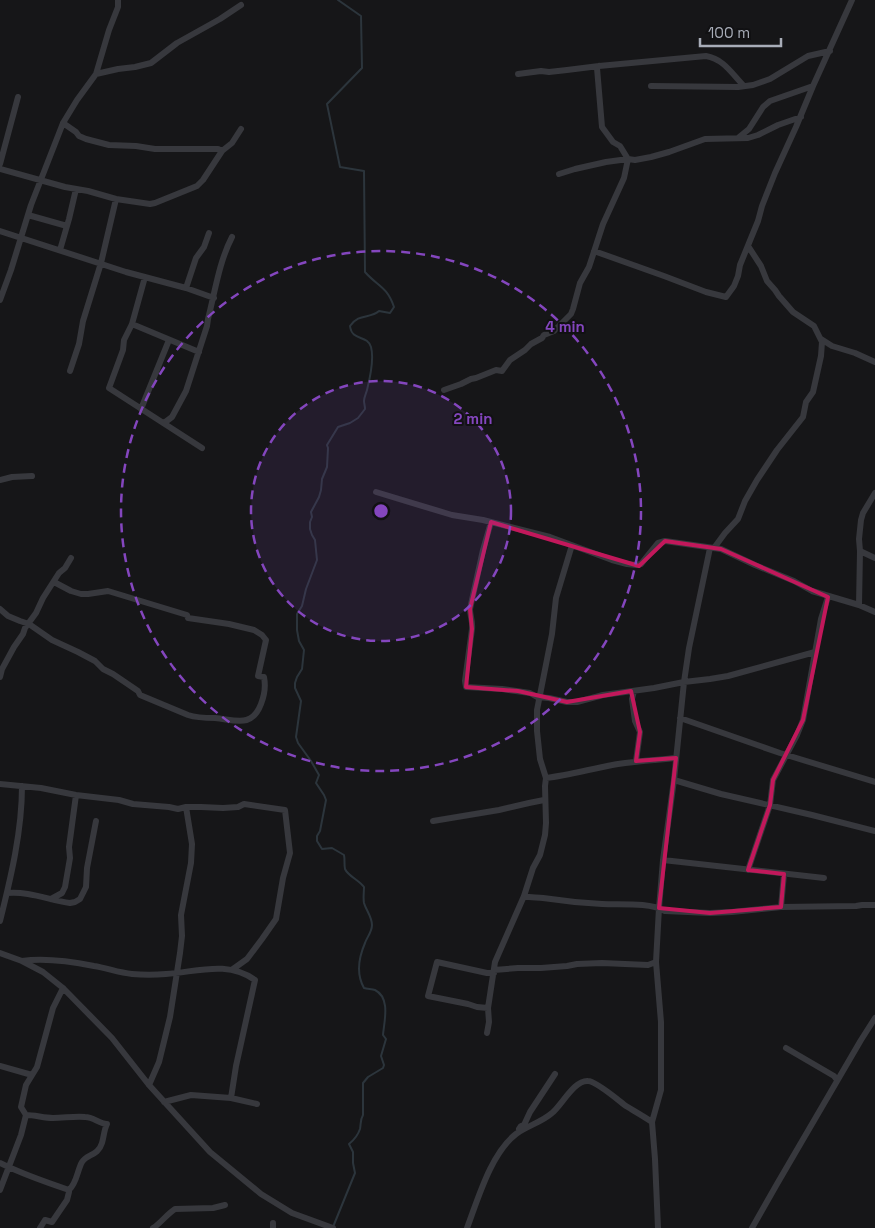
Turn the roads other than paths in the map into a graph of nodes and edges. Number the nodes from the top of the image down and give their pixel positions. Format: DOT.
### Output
graph roads {
  1 [pos="118,0"];
  2 [pos="852,0"];
  3 [pos="241,5"];
  4 [pos="830,51"];
  5 [pos="599,66"];
  6 [pos="96,74"];
  7 [pos="518,74"];
  8 [pos="652,86"];
  9 [pos="744,86"];
  10 [pos="813,86"];
  11 [pos="18,97"];
  12 [pos="800,117"];
  13 [pos="63,123"];
  14 [pos="241,129"];
  15 [pos="737,139"];
  16 [pos="222,151"];
  17 [pos="628,159"];
  18 [pos="0,164"];
  19 [pos="0,169"];
  20 [pos="559,174"];
  21 [pos="40,180"];
  22 [pos="76,189"];
  23 [pos="116,199"];
  24 [pos="28,215"];
  25 [pos="67,226"];
  26 [pos="0,231"];
  27 [pos="209,234"];
  28 [pos="232,237"];
  29 [pos="22,238"];
  30 [pos="748,246"];
  31 [pos="60,250"];
  32 [pos="594,251"];
  33 [pos="101,263"];
  34 [pos="145,277"];
  35 [pos="186,288"];
  36 [pos="214,298"];
  37 [pos="0,300"];
  38 [pos="132,324"];
  39 [pos="821,339"];
  40 [pos="169,340"];
  41 [pos="199,352"];
  42 [pos="875,362"];
  43 [pos="70,371"];
  44 [pos="444,390"];
  45 [pos="141,409"];
  46 [pos="164,423"];
  47 [pos="202,448"];
  48 [pos="32,476"];
  49 [pos="0,480"];
  50 [pos="376,492"];
  51 [pos="875,493"];
  52 [pos="491,522"];
  53 [pos="572,545"];
  54 [pos="712,548"];
  55 [pos="860,551"];
  56 [pos="71,558"];
  57 [pos="875,558"];
  58 [pos="54,582"];
  59 [pos="828,596"];
  60 [pos="859,605"];
  61 [pos="0,609"];
  62 [pos="875,612"];
  63 [pos="29,624"];
  64 [pos="815,652"];
  65 [pos="0,676"];
  66 [pos="684,682"];
  67 [pos="634,691"];
  68 [pos="539,697"];
  69 [pos="680,718"];
  70 [pos="786,754"];
  71 [pos="676,758"];
  72 [pos="636,761"];
  73 [pos="546,778"];
  74 [pos="674,780"];
  75 [pos="875,782"];
  76 [pos="0,784"];
  77 [pos="22,786"];
  78 [pos="76,795"];
  79 [pos="544,800"];
  80 [pos="770,805"];
  81 [pos="186,808"];
  82 [pos="96,821"];
  83 [pos="433,821"];
  84 [pos="875,831"];
  85 [pos="663,860"];
  86 [pos="748,870"];
  87 [pos="784,874"];
  88 [pos="824,878"];
  89 [pos="7,893"];
  90 [pos="524,896"];
  91 [pos="52,899"];
  92 [pos="875,905"];
  93 [pos="781,907"];
  94 [pos="659,908"];
  95 [pos="0,921"];
  96 [pos="0,953"];
  97 [pos="22,961"];
  98 [pos="656,962"];
  99 [pos="233,969"];
  100 [pos="494,971"];
  101 [pos="177,972"];
  102 [pos="63,988"];
  103 [pos="488,1008"];
  104 [pos="875,1018"];
  105 [pos="488,1033"];
  106 [pos="786,1048"];
  107 [pos="0,1066"];
  108 [pos="21,1073"];
  109 [pos="555,1074"];
  110 [pos="32,1075"];
  111 [pos="837,1080"];
  112 [pos="26,1085"];
  113 [pos="149,1085"];
  114 [pos="231,1098"];
  115 [pos="164,1102"];
  116 [pos="257,1104"];
  117 [pos="26,1115"];
  118 [pos="652,1122"];
  119 [pos="516,1134"];
  120 [pos="0,1163"];
  121 [pos="8,1167"];
  122 [pos="0,1190"];
  123 [pos="68,1190"];
  124 [pos="225,1205"];
  125 [pos="40,1228"];
  126 [pos="153,1228"];
  127 [pos="333,1228"];
  128 [pos="467,1228"];
  129 [pos="658,1228"];
  130 [pos="752,1228"];
  1 -- 6 [label="street"];
  2 -- 4 [label="street"];
  3 -- 6 [label="street"];
  4 -- 9 [label="street"];
  4 -- 10 [label="street"];
  5 -- 7 [label="street"];
  5 -- 9 [label="street"];
  5 -- 17 [label="street"];
  6 -- 13 [label="street"];
  8 -- 9 [label="street"];
  10 -- 12 [label="street"];
  10 -- 15 [label="street"];
  11 -- 18 [label="street"];
  12 -- 15 [label="street"];
  12 -- 30 [label="street"];
  13 -- 16 [label="street"];
  13 -- 21 [label="street"];
  14 -- 16 [label="street"];
  15 -- 17 [label="street"];
  16 -- 23 [label="street"];
  17 -- 20 [label="street"];
  17 -- 32 [label="street"];
  19 -- 21 [label="street"];
  21 -- 22 [label="street"];
  21 -- 24 [label="street"];
  22 -- 23 [label="street"];
  22 -- 25 [label="street"];
  23 -- 33 [label="street"];
  24 -- 25 [label="street"];
  24 -- 29 [label="street"];
  25 -- 31 [label="street"];
  26 -- 29 [label="street"];
  27 -- 35 [label="street"];
  28 -- 36 [label="street"];
  29 -- 31 [label="street"];
  29 -- 37 [label="street"];
  30 -- 32 [label="street"];
  30 -- 39 [label="street"];
  31 -- 33 [label="street"];
  32 -- 44 [label="street"];
  33 -- 34 [label="street"];
  33 -- 43 [label="street"];
  34 -- 35 [label="street"];
  34 -- 38 [label="street"];
  35 -- 36 [label="street"];
  36 -- 41 [label="street"];
  38 -- 40 [label="street"];
  38 -- 45 [label="street"];
  39 -- 42 [label="street"];
  39 -- 54 [label="street"];
  40 -- 41 [label="street"];
  40 -- 45 [label="street"];
  41 -- 46 [label="street"];
  45 -- 46 [label="street"];
  46 -- 47 [label="street"];
  48 -- 49 [label="street"];
  50 -- 52 [label="street"];
  51 -- 55 [label="street"];
  52 -- 53 [label="street"];
  52 -- 68 [label="street"];
  53 -- 54 [label="street"];
  53 -- 68 [label="street"];
  54 -- 59 [label="street"];
  54 -- 66 [label="street"];
  55 -- 57 [label="street"];
  55 -- 60 [label="street"];
  56 -- 58 [label="street"];
  58 -- 63 [label="street"];
  58 -- 63 [label="street"];
  59 -- 60 [label="street"];
  59 -- 64 [label="street"];
  60 -- 62 [label="street"];
  61 -- 63 [label="street"];
  63 -- 65 [label="street"];
  64 -- 66 [label="street"];
  64 -- 70 [label="street"];
  66 -- 67 [label="street"];
  66 -- 69 [label="street"];
  67 -- 68 [label="street"];
  67 -- 72 [label="street"];
  68 -- 73 [label="street"];
  69 -- 70 [label="street"];
  69 -- 71 [label="street"];
  70 -- 75 [label="street"];
  70 -- 80 [label="street"];
  71 -- 72 [label="street"];
  71 -- 74 [label="street"];
  72 -- 73 [label="street"];
  73 -- 79 [label="street"];
  74 -- 80 [label="street"];
  74 -- 85 [label="street"];
  76 -- 77 [label="street"];
  77 -- 78 [label="street"];
  77 -- 89 [label="street"];
  78 -- 81 [label="street"];
  78 -- 91 [label="street"];
  79 -- 83 [label="street"];
  79 -- 90 [label="street"];
  80 -- 84 [label="street"];
  80 -- 86 [label="street"];
  81 -- 99 [label="street"];
  81 -- 101 [label="street"];
  82 -- 91 [label="street"];
  85 -- 86 [label="street"];
  85 -- 94 [label="street"];
  86 -- 87 [label="street"];
  87 -- 88 [label="street"];
  87 -- 93 [label="street"];
  89 -- 91 [label="street"];
  89 -- 95 [label="street"];
  90 -- 94 [label="street"];
  90 -- 100 [label="street"];
  92 -- 93 [label="street"];
  93 -- 94 [label="street"];
  94 -- 98 [label="street"];
  96 -- 97 [label="street"];
  97 -- 101 [label="street"];
  97 -- 102 [label="street"];
  98 -- 100 [label="street"];
  98 -- 118 [label="street"];
  99 -- 101 [label="street"];
  99 -- 114 [label="street"];
  100 -- 103 [label="street"];
  100 -- 103 [label="street"];
  101 -- 113 [label="street"];
  102 -- 110 [label="street"];
  102 -- 113 [label="street"];
  103 -- 105 [label="street"];
  104 -- 111 [label="street"];
  106 -- 111 [label="street"];
  107 -- 108 [label="street"];
  108 -- 110 [label="street"];
  108 -- 112 [label="street"];
  109 -- 119 [label="street"];
  110 -- 112 [label="street"];
  111 -- 130 [label="street"];
  112 -- 117 [label="street"];
  113 -- 115 [label="street"];
  114 -- 115 [label="street"];
  114 -- 116 [label="street"];
  115 -- 127 [label="street"];
  117 -- 121 [label="street"];
  117 -- 123 [label="street"];
  118 -- 119 [label="street"];
  118 -- 129 [label="street"];
  119 -- 128 [label="street"];
  120 -- 121 [label="street"];
  121 -- 122 [label="street"];
  121 -- 123 [label="street"];
  123 -- 125 [label="street"];
  124 -- 126 [label="street"];
}
